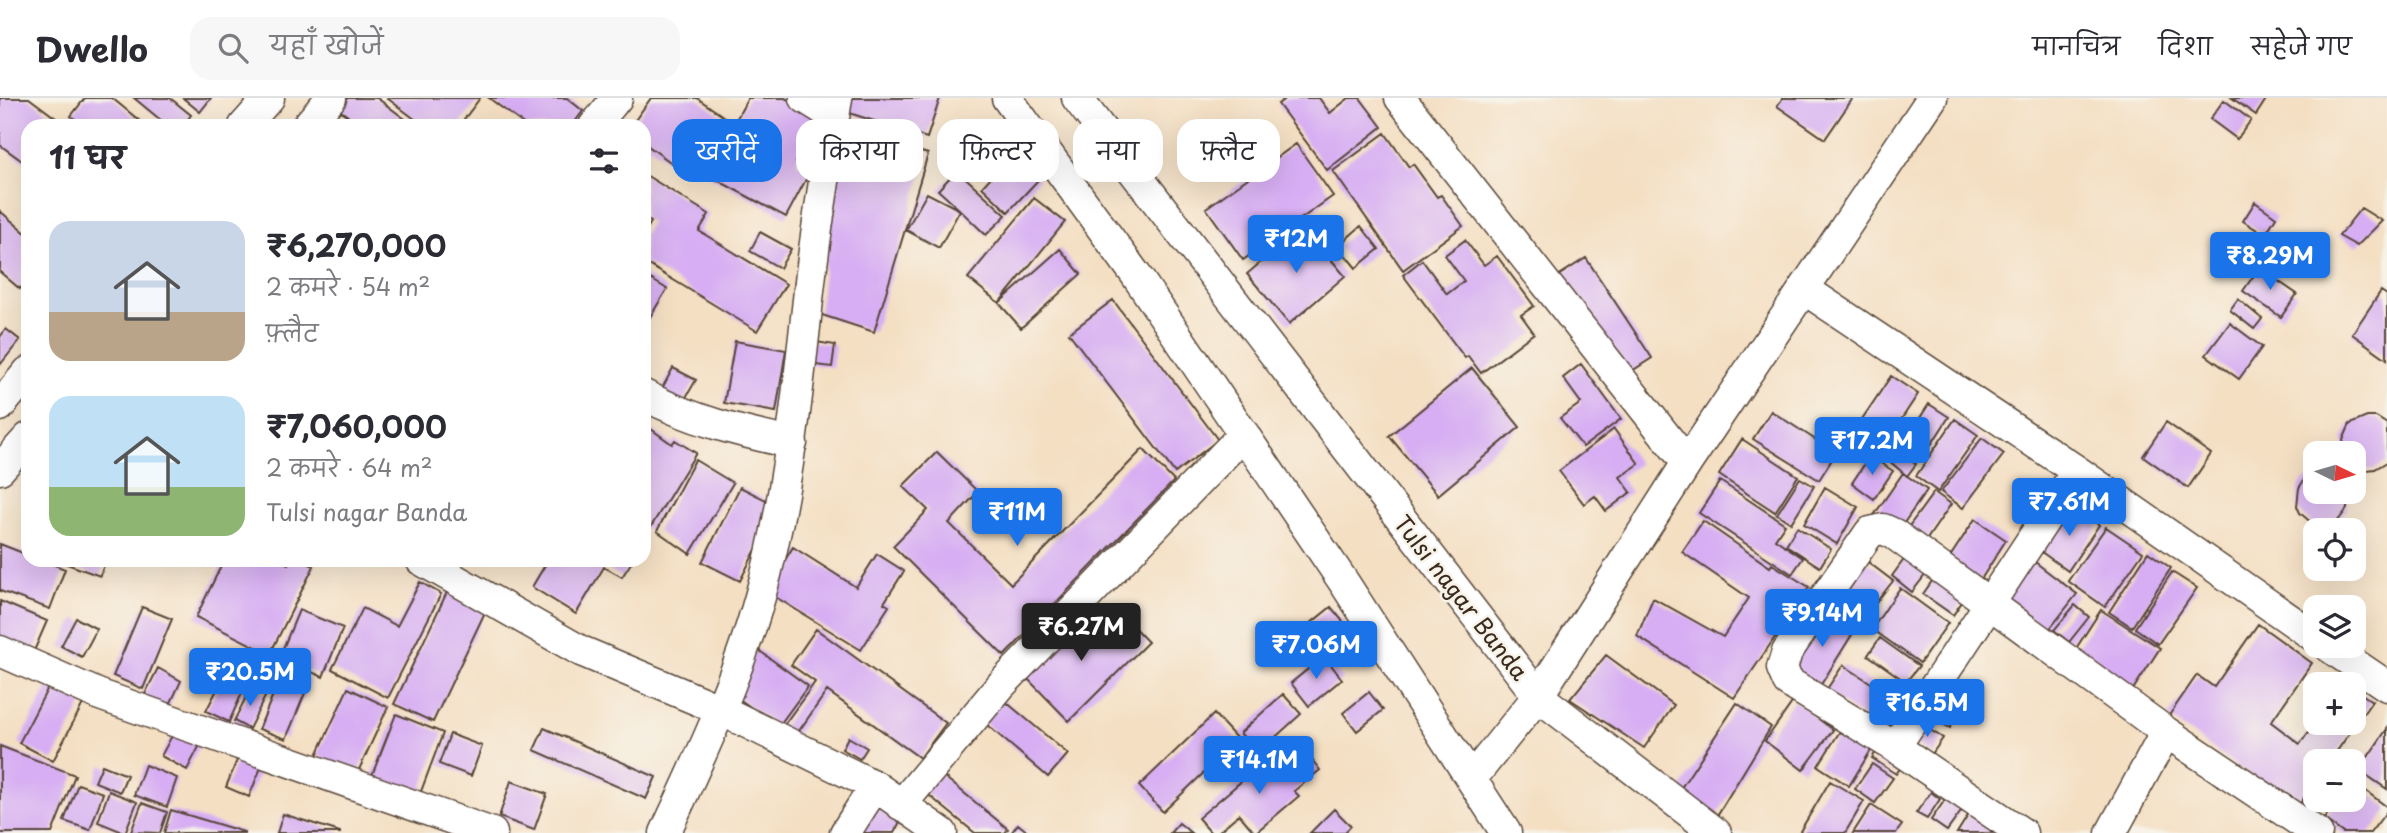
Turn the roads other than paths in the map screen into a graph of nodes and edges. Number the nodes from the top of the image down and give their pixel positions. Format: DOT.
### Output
graph roads {
  1 [pos="268,98"];
  2 [pos="331,98"];
  3 [pos="617,98"];
  4 [pos="805,98"];
  5 [pos="1007,98"];
  6 [pos="1077,98"];
  7 [pos="1400,98"];
  8 [pos="1933,98"];
  9 [pos="835,107"];
  10 [pos="250,119"];
  11 [pos="313,119"];
  12 [pos="600,119"];
  13 [pos="1804,289"];
  14 [pos="21,380"];
  15 [pos="651,399"];
  16 [pos="0,405"];
  17 [pos="1244,434"];
  18 [pos="792,443"];
  19 [pos="21,446"];
  20 [pos="1687,463"];
  21 [pos="0,469"];
  22 [pos="2077,471"];
  23 [pos="433,567"];
  24 [pos="1991,602"];
  25 [pos="2303,629"];
  26 [pos="0,651"];
  27 [pos="2346,658"];
  28 [pos="2387,686"];
  29 [pos="1538,696"];
  30 [pos="721,710"];
  31 [pos="2166,732"];
  32 [pos="1895,747"];
  33 [pos="1472,778"];
  34 [pos="875,786"];
  35 [pos="901,805"];
  36 [pos="492,833"];
  37 [pos="665,833"];
  38 [pos="845,833"];
  39 [pos="943,833"];
  40 [pos="1506,833"];
  41 [pos="1716,833"];
  42 [pos="2022,833"];
  43 [pos="2111,833"];
  44 [pos="2318,833"];
  1 -- 10 [label="street"];
  2 -- 11 [label="street"];
  3 -- 12 [label="street"];
  4 -- 9 [label="street"];
  5 -- 17 [label="street"];
  6 -- 29 [label="street, Tulsi nagar Banda"];
  7 -- 20 [label="street"];
  8 -- 13 [label="street, Tulsi nagar Banda"];
  9 -- 18 [label="street"];
  13 -- 20 [label="street, Tulsi nagar Banda"];
  13 -- 22 [label="street"];
  14 -- 16 [label="street"];
  15 -- 18 [label="street"];
  17 -- 33 [label="street"];
  17 -- 35 [label="street"];
  18 -- 30 [label="street"];
  19 -- 21 [label="street"];
  20 -- 29 [label="street, Tulsi nagar Banda"];
  22 -- 24 [label="street"];
  22 -- 25 [label="street"];
  23 -- 30 [label="street"];
  24 -- 31 [label="street"];
  24 -- 32 [label="street"];
  24 -- 32 [label="street"];
  26 -- 36 [label="street"];
  27 -- 28 [label="street"];
  29 -- 33 [label="street"];
  29 -- 41 [label="street"];
  30 -- 34 [label="street"];
  30 -- 37 [label="street"];
  31 -- 43 [label="street"];
  31 -- 44 [label="street"];
  32 -- 42 [label="street"];
  33 -- 40 [label="street"];
  34 -- 35 [label="street"];
  34 -- 38 [label="street"];
  35 -- 39 [label="street"];
}
